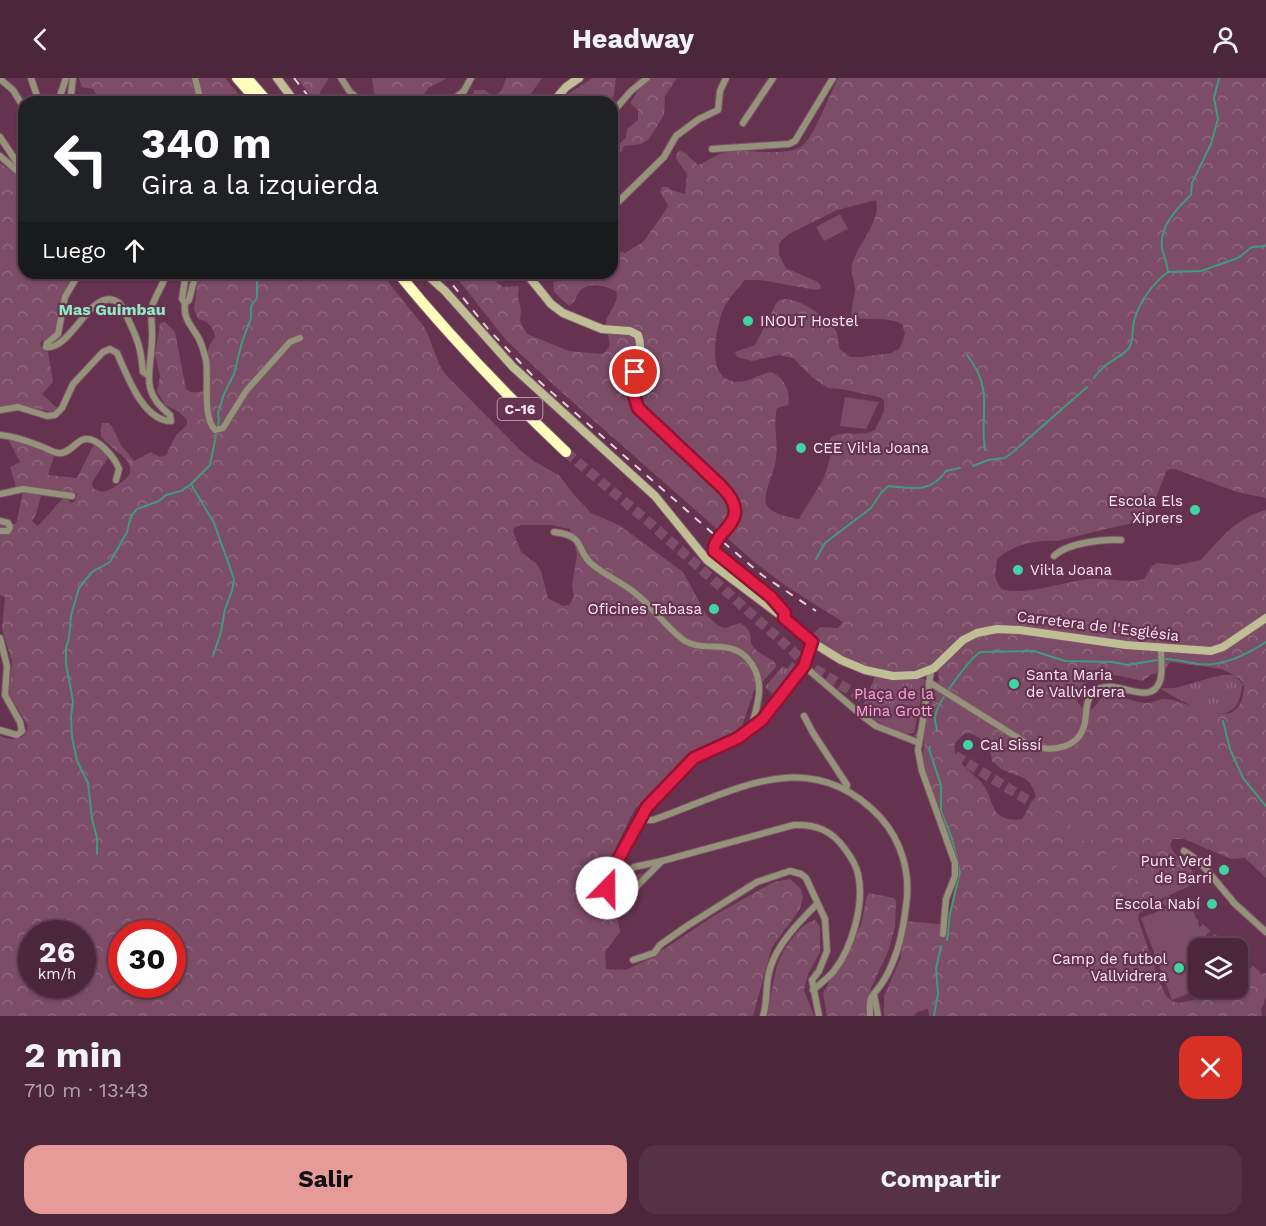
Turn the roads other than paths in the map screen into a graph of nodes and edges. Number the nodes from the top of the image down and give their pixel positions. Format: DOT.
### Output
graph roads {
  1 [pos="30,78"];
  2 [pos="66,78"];
  3 [pos="73,78"];
  4 [pos="195,78"];
  5 [pos="237,78"];
  6 [pos="248,78"];
  7 [pos="277,78"];
  8 [pos="341,78"];
  9 [pos="471,78"];
  10 [pos="579,78"];
  11 [pos="647,78"];
  12 [pos="726,78"];
  13 [pos="773,78"];
  14 [pos="833,78"];
  15 [pos="0,80"];
  16 [pos="37,96"];
  17 [pos="60,96"];
  18 [pos="71,96"];
  19 [pos="200,96"];
  20 [pos="257,96"];
  21 [pos="257,96"];
  22 [pos="290,96"];
  23 [pos="355,96"];
  24 [pos="458,96"];
  25 [pos="558,96"];
  26 [pos="18,99"];
  27 [pos="618,106"];
  28 [pos="743,123"];
  29 [pos="0,137"];
  30 [pos="712,149"];
  31 [pos="0,156"];
  32 [pos="18,166"];
  33 [pos="18,170"];
  34 [pos="618,202"];
  35 [pos="76,279"];
  36 [pos="164,279"];
  37 [pos="185,279"];
  38 [pos="194,279"];
  39 [pos="403,279"];
  40 [pos="433,279"];
  41 [pos="531,279"];
  42 [pos="185,303"];
  43 [pos="300,338"];
  44 [pos="148,375"];
  45 [pos="0,410"];
  46 [pos="0,435"];
  47 [pos="566,452"];
  48 [pos="116,480"];
  49 [pos="0,494"];
  50 [pos="72,496"];
  51 [pos="0,521"];
  52 [pos="4,531"];
  53 [pos="554,532"];
  54 [pos="1121,540"];
  55 [pos="1054,556"];
  56 [pos="784,618"];
  57 [pos="1266,618"];
  58 [pos="0,638"];
  59 [pos="812,642"];
  60 [pos="1161,649"];
  61 [pos="804,666"];
  62 [pos="931,670"];
  63 [pos="929,682"];
  64 [pos="804,716"];
  65 [pos="751,729"];
  66 [pos="0,730"];
  67 [pos="918,746"];
  68 [pos="846,789"];
  69 [pos="640,818"];
  70 [pos="1184,851"];
  71 [pos="662,861"];
  72 [pos="817,904"];
  73 [pos="615,914"];
  74 [pos="1266,932"];
  75 [pos="943,934"];
  76 [pos="633,960"];
  77 [pos="813,990"];
  78 [pos="874,994"];
  79 [pos="763,1016"];
  80 [pos="819,1016"];
  81 [pos="870,1016"];
  82 [pos="878,1016"];
  1 -- 16 [label="street"];
  2 -- 17 [label="street"];
  3 -- 18 [label="street"];
  4 -- 19 [label="street"];
  5 -- 20 [label="highway"];
  6 -- 21 [label="highway"];
  7 -- 22 [label="main road"];
  8 -- 23 [label="street"];
  9 -- 24 [label="street"];
  10 -- 25 [label="main road"];
  11 -- 27 [label="street"];
  12 -- 34 [label="street"];
  13 -- 28 [label="street"];
  14 -- 30 [label="street"];
  15 -- 26 [label="street"];
  29 -- 32 [label="street"];
  31 -- 33 [label="street"];
  35 -- 44 [label="street"];
  36 -- 44 [label="street"];
  37 -- 42 [label="street"];
  38 -- 42 [label="street"];
  39 -- 47 [label="highway, C-16"];
  40 -- 56 [label="main road"];
  41 -- 56 [label="main road, bridge"];
  42 -- 43 [label="street"];
  44 -- 45 [label="street"];
  46 -- 48 [label="street"];
  49 -- 50 [label="street"];
  51 -- 52 [label="street"];
  53 -- 65 [label="street"];
  54 -- 55 [label="street"];
  56 -- 59 [label="main road"];
  57 -- 60 [label="main road, Carretera de l'Església"];
  58 -- 66 [label="street"];
  59 -- 61 [label="street"];
  59 -- 62 [label="main road"];
  60 -- 62 [label="main road, Carretera de l'Església"];
  60 -- 63 [label="street"];
  61 -- 65 [label="street"];
  61 -- 67 [label="street"];
  62 -- 63 [label="street"];
  63 -- 67 [label="street"];
  64 -- 68 [label="street"];
  65 -- 69 [label="street"];
  67 -- 75 [label="street"];
  68 -- 69 [label="street"];
  68 -- 78 [label="street"];
  69 -- 71 [label="street"];
  70 -- 74 [label="street"];
  71 -- 73 [label="street"];
  71 -- 77 [label="street"];
  72 -- 76 [label="street"];
  72 -- 77 [label="street"];
  72 -- 79 [label="street"];
  77 -- 80 [label="street"];
  78 -- 81 [label="street"];
  78 -- 82 [label="street"];
}
